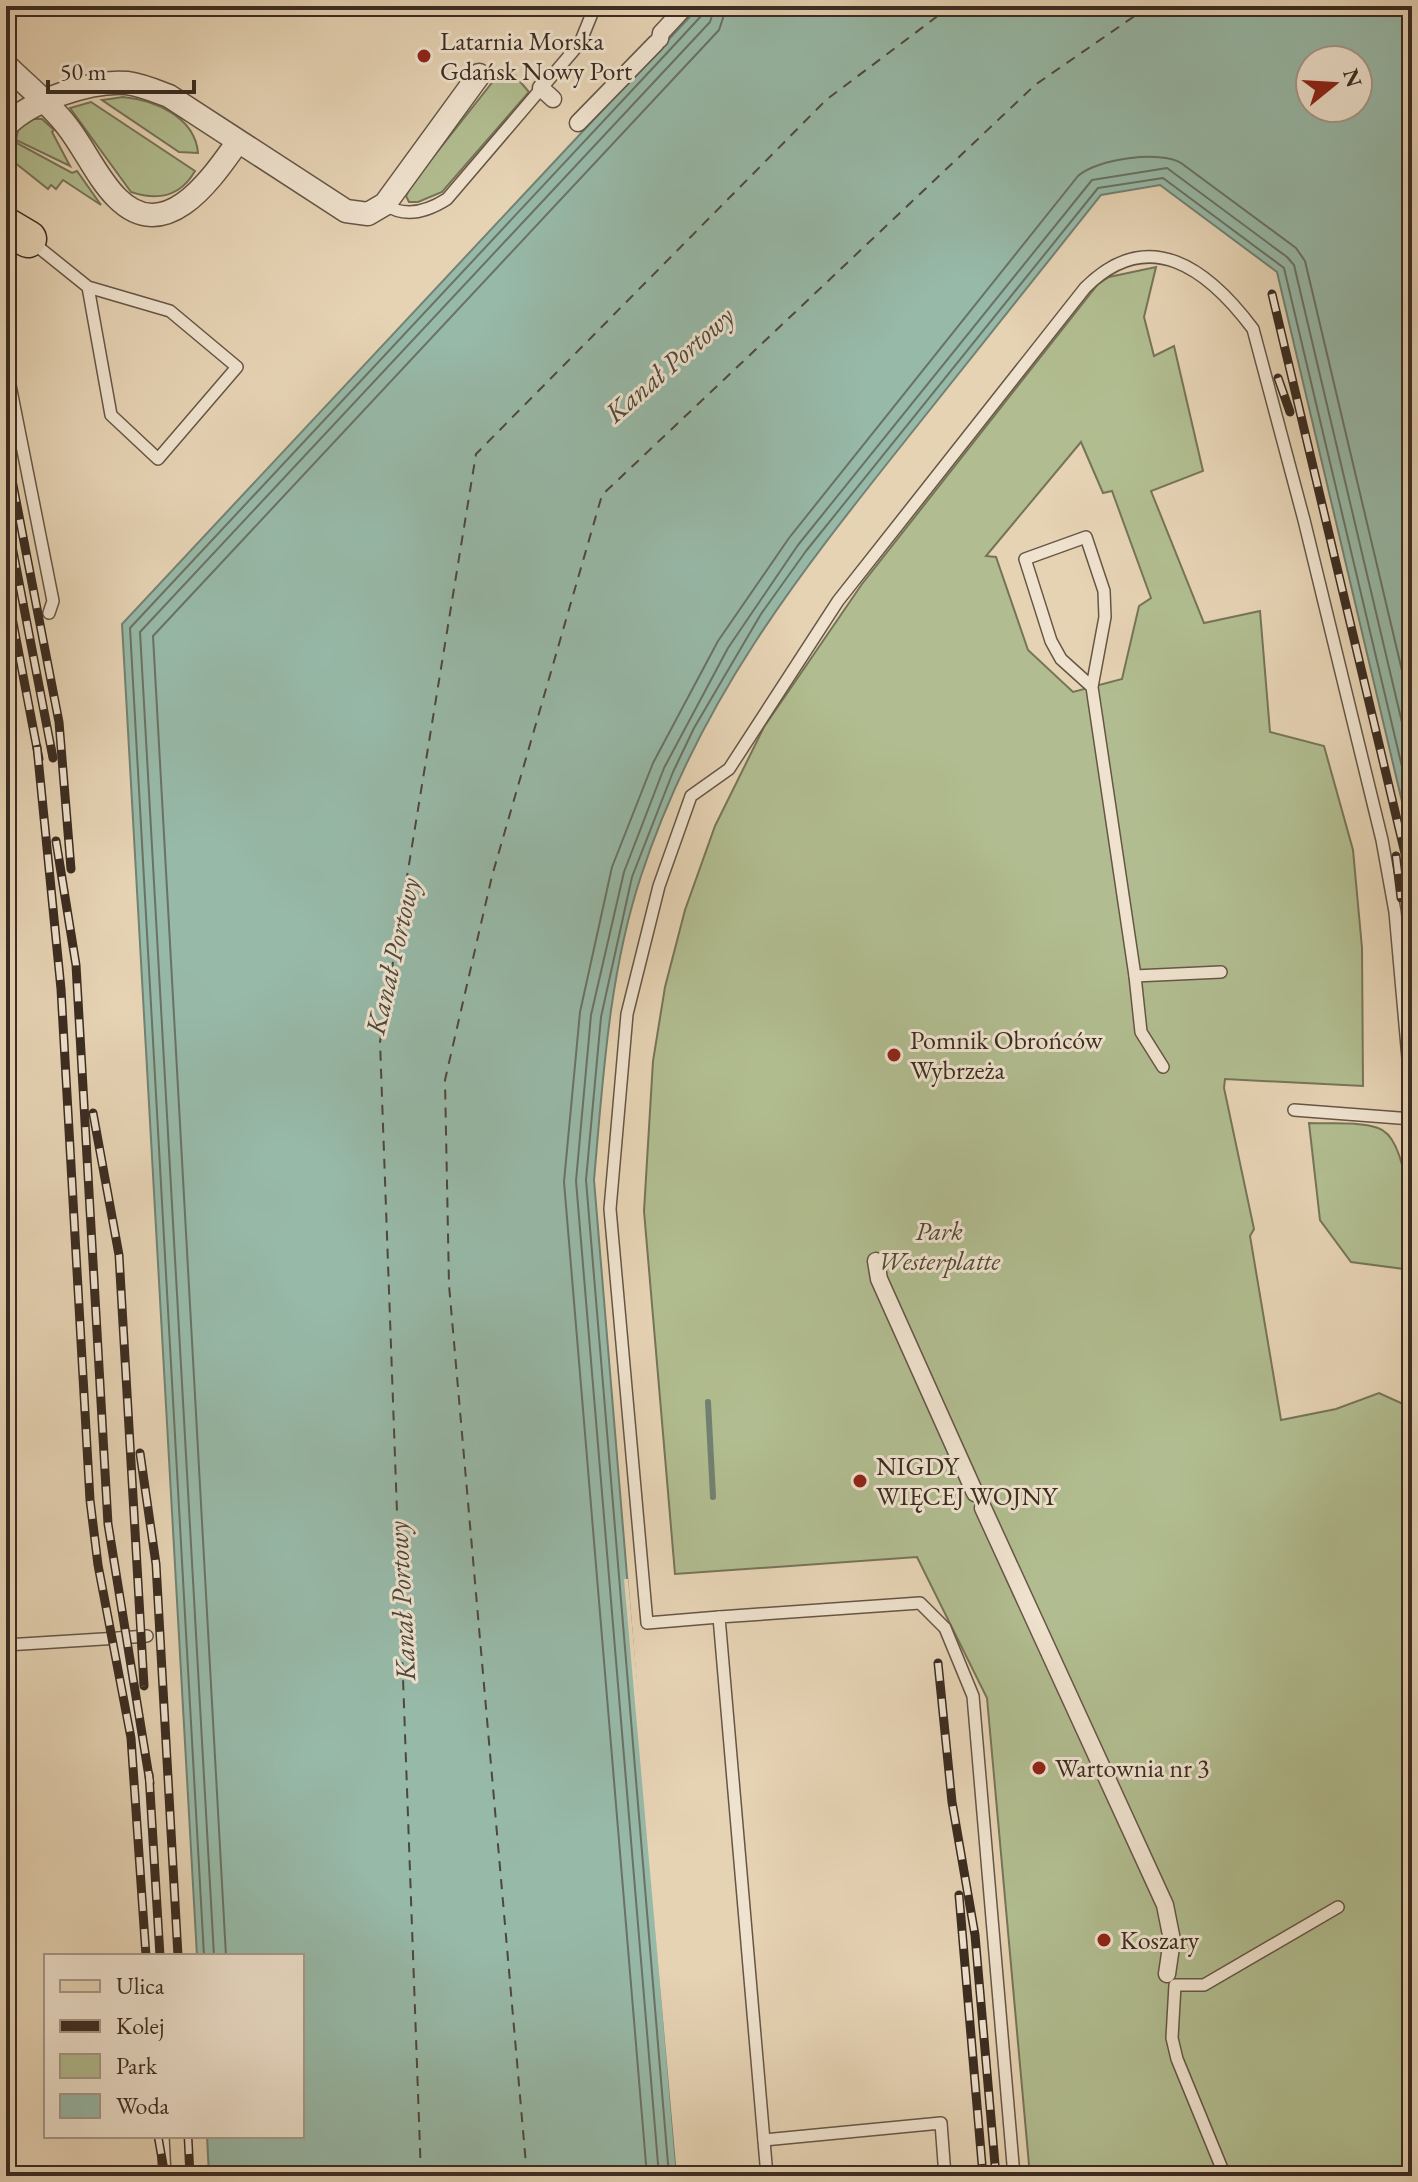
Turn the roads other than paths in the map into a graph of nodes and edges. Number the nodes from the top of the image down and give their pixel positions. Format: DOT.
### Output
graph roads {
  1 [pos="595,6"];
  2 [pos="686,6"];
  3 [pos="6,65"];
  4 [pos="479,75"];
  5 [pos="45,103"];
  6 [pos="578,123"];
  7 [pos="6,126"];
  8 [pos="237,143"];
  9 [pos="385,204"];
  10 [pos="17,232"];
  11 [pos="88,287"];
  12 [pos="6,365"];
  13 [pos="49,613"];
  14 [pos="1092,687"];
  15 [pos="1221,972"];
  16 [pos="1135,976"];
  17 [pos="1163,1067"];
  18 [pos="1412,1103"];
  19 [pos="1294,1110"];
  20 [pos="1412,1119"];
  21 [pos="876,1261"];
  22 [pos="719,1617"];
  23 [pos="147,1636"];
  24 [pos="119,1638"];
  25 [pos="6,1645"];
  26 [pos="1338,1907"];
  27 [pos="153,1954"];
  28 [pos="1167,1974"];
  29 [pos="163,2138"];
  30 [pos="764,2140"];
  31 [pos="165,2176"];
  32 [pos="767,2176"];
  33 [pos="945,2176"];
  34 [pos="1014,2176"];
  35 [pos="1225,2176"];
  1 -- 9 [label="lane"];
  2 -- 6 [label="street"];
  3 -- 5 [label="street"];
  4 -- 9 [label="street"];
  5 -- 7 [label="street"];
  5 -- 8 [label="street"];
  5 -- 8 [label="street"];
  8 -- 9 [label="street"];
  10 -- 11 [label="lane"];
  11 -- 11 [label="lane"];
  12 -- 13 [label="lane"];
  14 -- 14 [label="lane"];
  14 -- 16 [label="lane"];
  15 -- 16 [label="lane"];
  16 -- 17 [label="lane"];
  18 -- 22 [label="lane"];
  19 -- 20 [label="lane"];
  21 -- 28 [label="street"];
  22 -- 30 [label="lane"];
  22 -- 34 [label="lane"];
  23 -- 24 [label="lane"];
  24 -- 25 [label="lane"];
  24 -- 27 [label="lane"];
  26 -- 35 [label="lane"];
  29 -- 31 [label="lane"];
  30 -- 32 [label="lane"];
  30 -- 33 [label="lane"];
}
